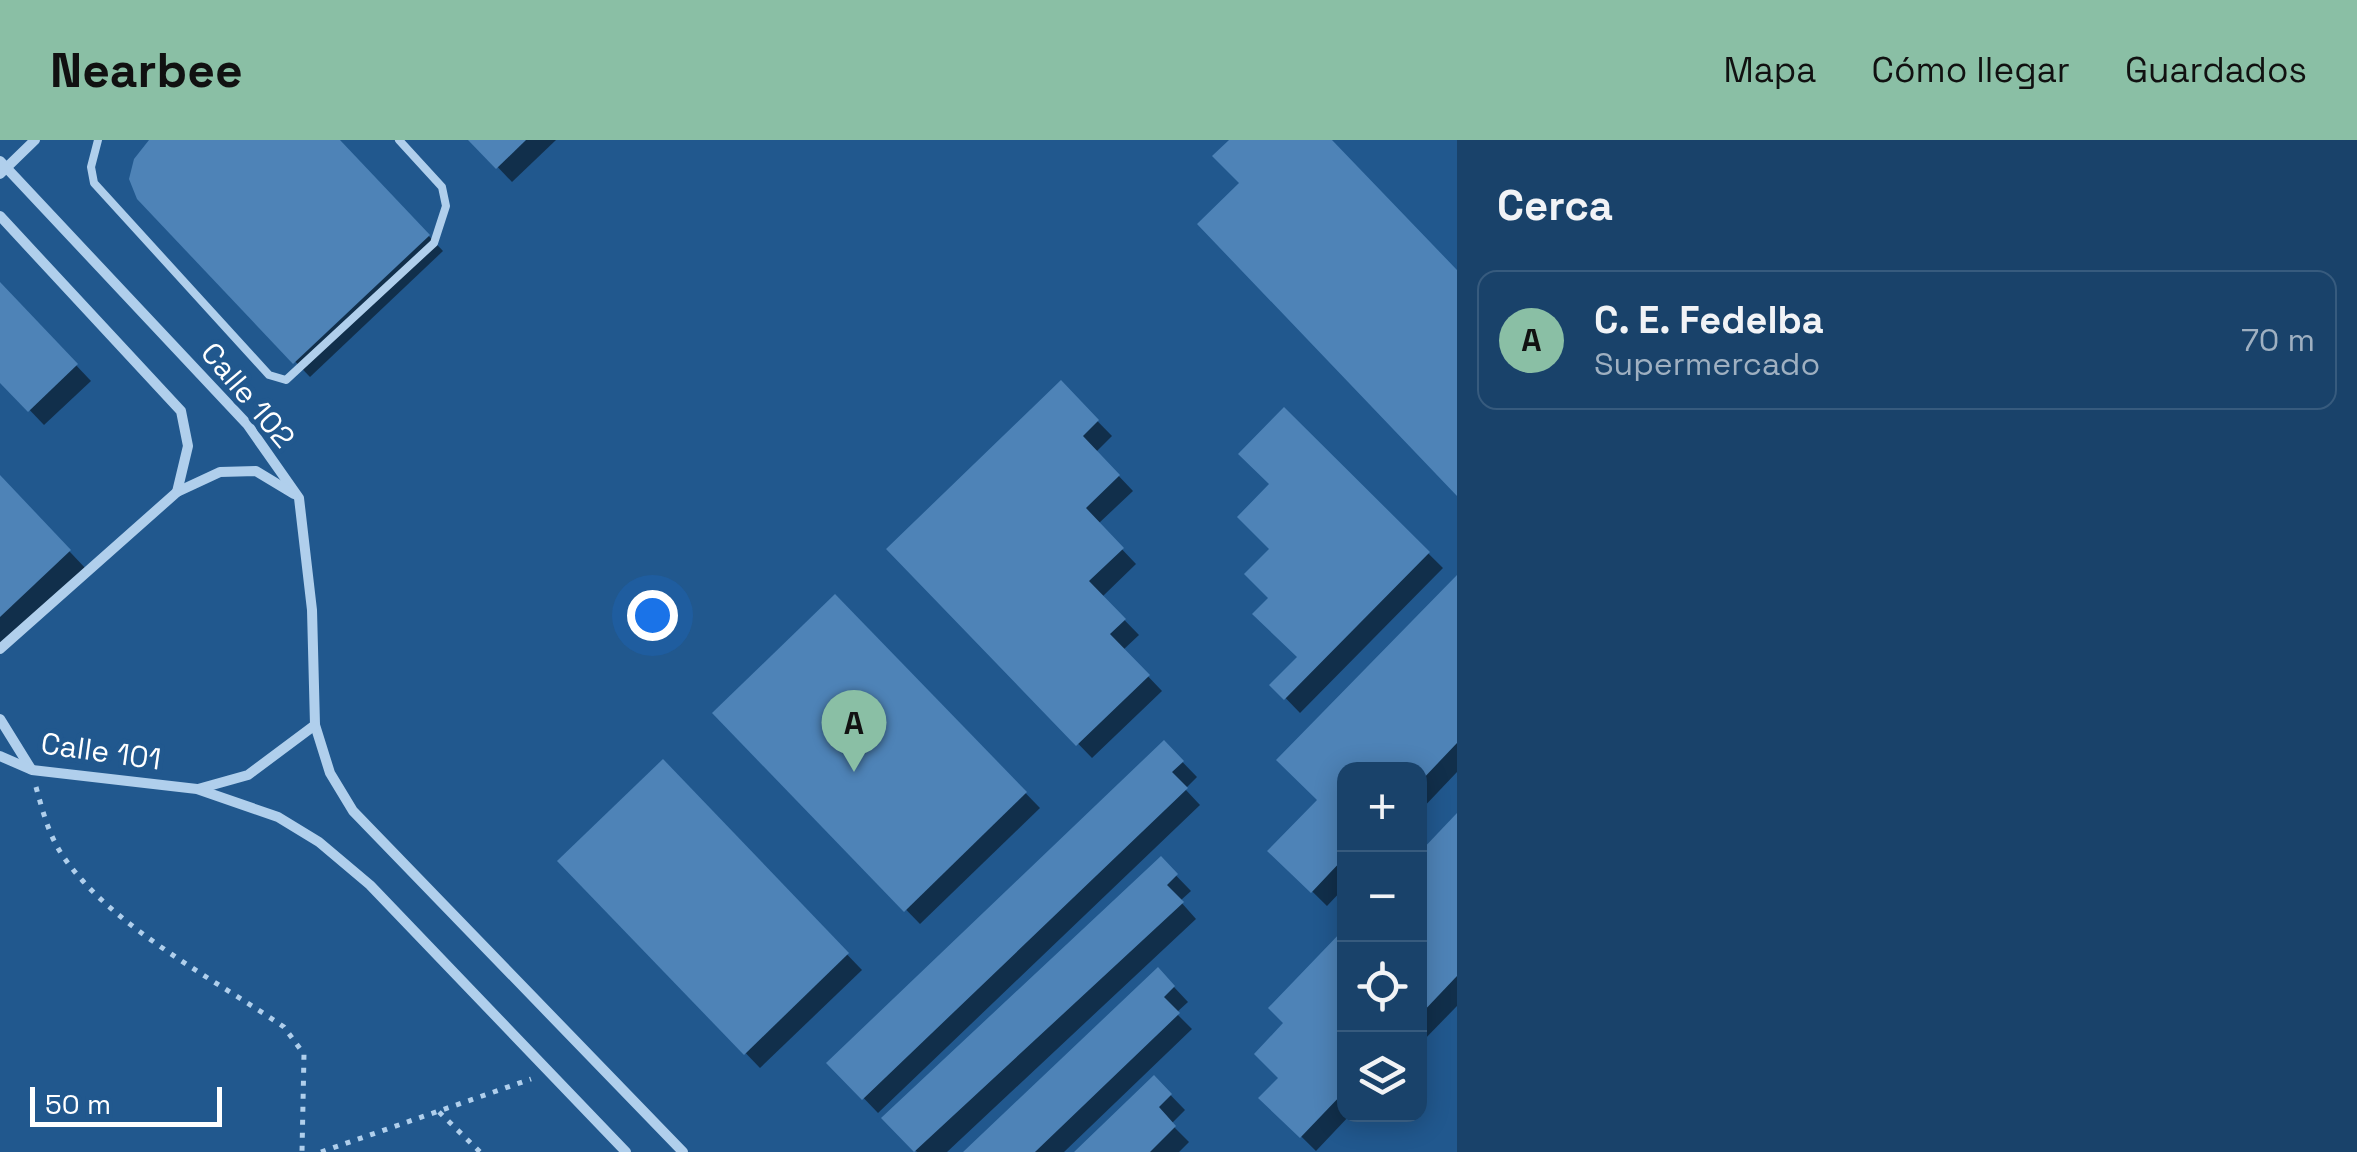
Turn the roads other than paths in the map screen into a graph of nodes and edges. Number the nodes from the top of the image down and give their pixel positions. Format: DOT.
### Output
graph roads {
  1 [pos="35,140"];
  2 [pos="98,140"];
  3 [pos="399,140"];
  4 [pos="2,168"];
  5 [pos="0,216"];
  6 [pos="178,492"];
  7 [pos="299,498"];
  8 [pos="0,650"];
  9 [pos="0,719"];
  10 [pos="315,725"];
  11 [pos="0,756"];
  12 [pos="32,770"];
  13 [pos="198,789"];
  14 [pos="626,1152"];
  15 [pos="683,1152"];
  1 -- 4 [label="street"];
  2 -- 3 [label="lane"];
  4 -- 7 [label="street, Calle 102"];
  5 -- 6 [label="street, Calle 102"];
  6 -- 7 [label="street"];
  6 -- 8 [label="street"];
  7 -- 10 [label="street, Calle 102"];
  9 -- 12 [label="street"];
  10 -- 13 [label="street"];
  10 -- 15 [label="street, Calle 102"];
  11 -- 12 [label="street, Calle 101"];
  12 -- 13 [label="street, Calle 101"];
  13 -- 14 [label="street"];
}
